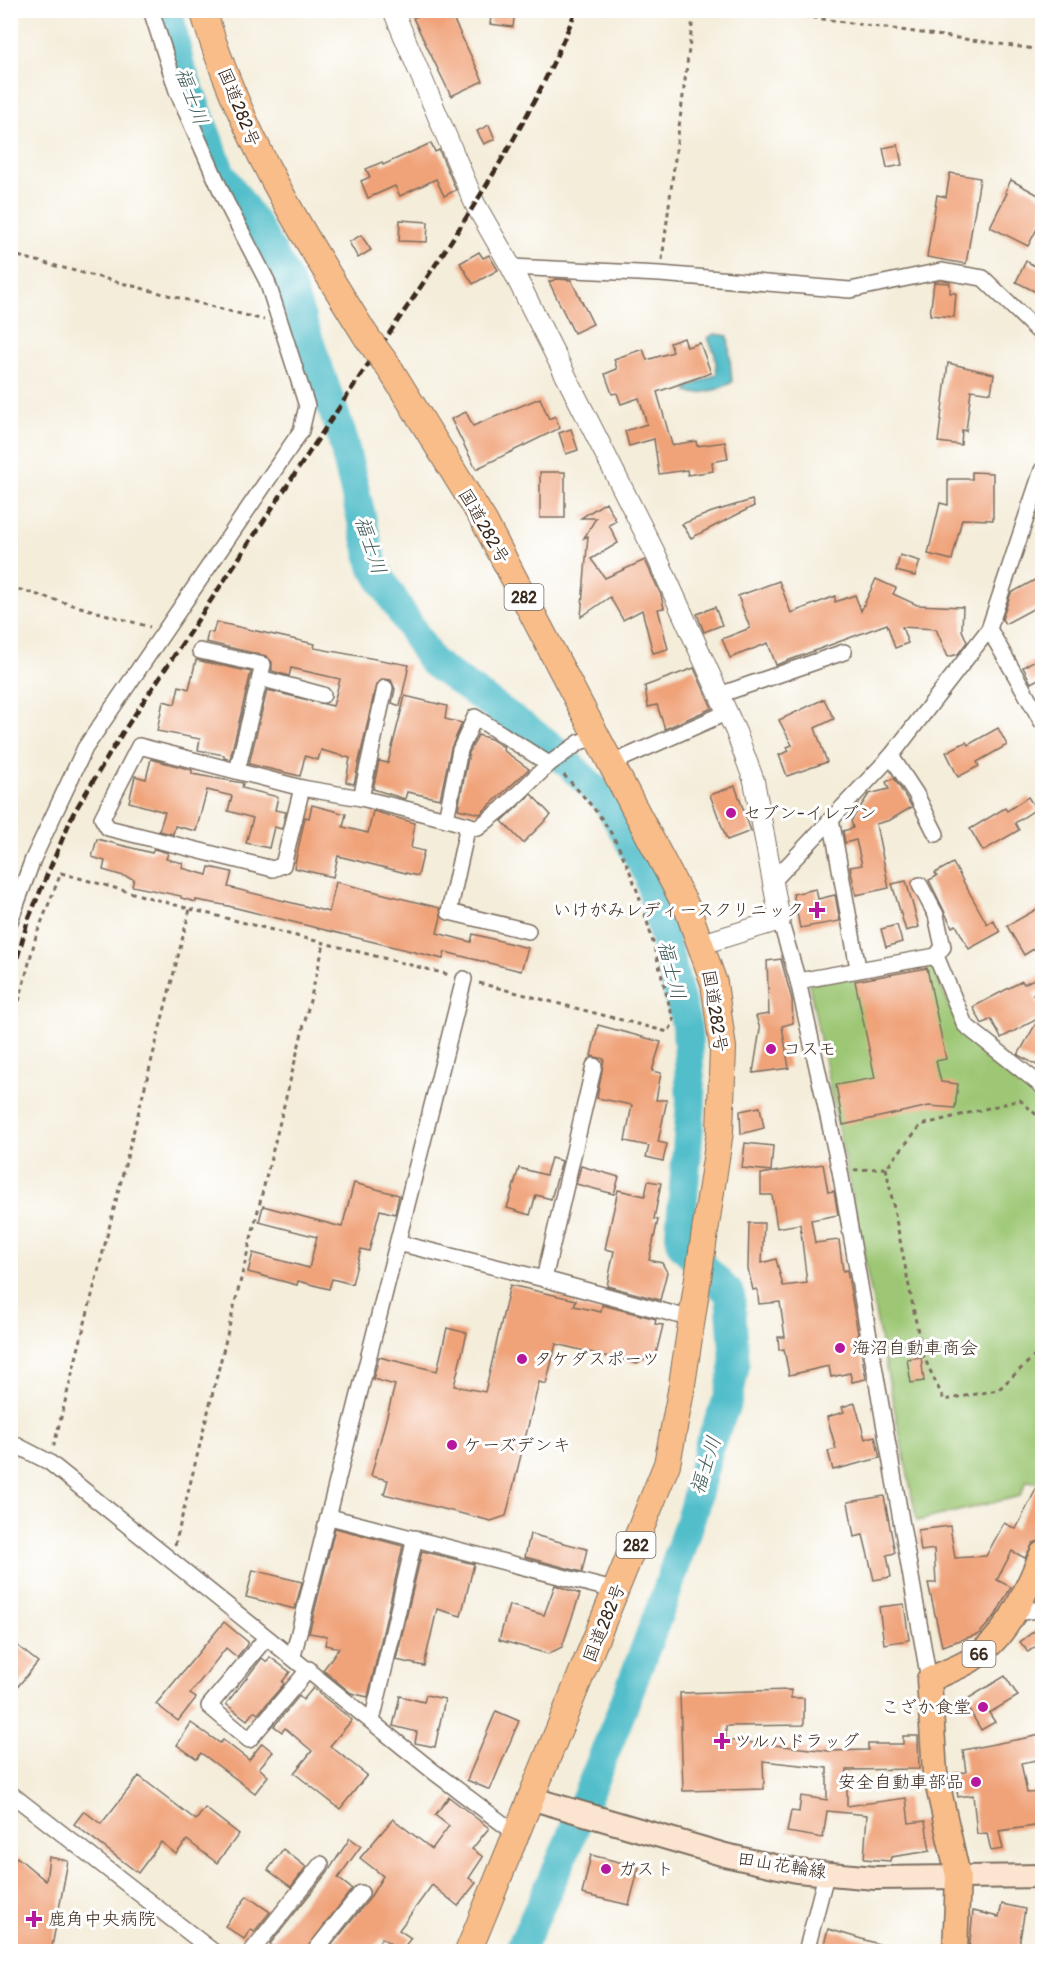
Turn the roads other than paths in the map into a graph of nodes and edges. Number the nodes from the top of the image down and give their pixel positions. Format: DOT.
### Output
graph roads {
  1 [pos="151,10"];
  2 [pos="203,10"];
  3 [pos="393,10"];
  4 [pos="511,267"];
  5 [pos="1042,335"];
  6 [pos="1042,470"];
  7 [pos="989,629"];
  8 [pos="200,651"];
  9 [pos="844,652"];
  10 [pos="260,678"];
  11 [pos="385,688"];
  12 [pos="323,695"];
  13 [pos="724,704"];
  14 [pos="1042,722"];
  15 [pos="588,739"];
  16 [pos="891,756"];
  17 [pos="550,762"];
  18 [pos="610,764"];
  19 [pos="237,771"];
  20 [pos="302,788"];
  21 [pos="361,798"];
  22 [pos="446,819"];
  23 [pos="831,819"];
  24 [pos="468,825"];
  25 [pos="936,834"];
  26 [pos="773,880"];
  27 [pos="920,885"];
  28 [pos="780,920"];
  29 [pos="10,921"];
  30 [pos="528,931"];
  31 [pos="702,944"];
  32 [pos="936,956"];
  33 [pos="858,968"];
  34 [pos="464,979"];
  35 [pos="798,981"];
  36 [pos="594,1066"];
  37 [pos="1042,1086"];
  38 [pos="398,1244"];
  39 [pos="544,1279"];
  40 [pos="692,1319"];
  41 [pos="10,1442"];
  42 [pos="330,1517"];
  43 [pos="415,1538"];
  44 [pos="1042,1554"];
  45 [pos="618,1592"];
  46 [pos="1042,1609"];
  47 [pos="1016,1613"];
  48 [pos="266,1638"];
  49 [pos="293,1656"];
  50 [pos="309,1670"];
  51 [pos="929,1680"];
  52 [pos="372,1721"];
  53 [pos="10,1793"];
  54 [pos="530,1798"];
  55 [pos="515,1833"];
  56 [pos="321,1864"];
  57 [pos="826,1875"];
  58 [pos="958,1876"];
  59 [pos="1042,1876"];
  60 [pos="361,1893"];
  61 [pos="214,1952"];
  62 [pos="251,1952"];
  63 [pos="314,1952"];
  64 [pos="468,1952"];
  65 [pos="806,1952"];
  66 [pos="955,1952"];
  1 -- 29 [label="street"];
  2 -- 15 [label="highway, 国道282号 / 282, bridge"];
  3 -- 4 [label="street"];
  4 -- 5 [label="street"];
  4 -- 13 [label="street"];
  6 -- 7 [label="street"];
  7 -- 14 [label="street"];
  7 -- 16 [label="street"];
  8 -- 10 [label="street"];
  9 -- 13 [label="street"];
  10 -- 12 [label="street"];
  10 -- 19 [label="street"];
  11 -- 21 [label="street"];
  13 -- 18 [label="street"];
  13 -- 26 [label="street"];
  15 -- 17 [label="street"];
  15 -- 18 [label="highway, 国道282号 / 282"];
  16 -- 23 [label="street"];
  16 -- 25 [label="street"];
  17 -- 22 [label="street"];
  17 -- 24 [label="street"];
  18 -- 31 [label="highway, 国道282号 / 282"];
  19 -- 20 [label="street"];
  19 -- 20 [label="street"];
  20 -- 21 [label="street"];
  21 -- 22 [label="street"];
  22 -- 24 [label="street"];
  23 -- 26 [label="street"];
  23 -- 33 [label="street"];
  24 -- 30 [label="street"];
  26 -- 28 [label="street"];
  27 -- 32 [label="street"];
  28 -- 31 [label="street"];
  28 -- 35 [label="street"];
  31 -- 40 [label="highway, 国道282号 / 282"];
  32 -- 33 [label="street"];
  32 -- 37 [label="street"];
  33 -- 35 [label="street"];
  34 -- 38 [label="street"];
  35 -- 51 [label="street"];
  36 -- 39 [label="street"];
  38 -- 39 [label="street"];
  38 -- 42 [label="street"];
  39 -- 40 [label="street"];
  40 -- 45 [label="highway, 国道282号 / 282"];
  41 -- 48 [label="street"];
  42 -- 43 [label="street"];
  42 -- 49 [label="street"];
  43 -- 45 [label="street"];
  43 -- 52 [label="street"];
  44 -- 47 [label="main road, 66"];
  45 -- 54 [label="highway, 国道282号 / 282"];
  46 -- 47 [label="street"];
  47 -- 51 [label="main road, 66"];
  48 -- 49 [label="street"];
  48 -- 50 [label="street"];
  49 -- 50 [label="street"];
  50 -- 52 [label="street"];
  51 -- 58 [label="main road"];
  52 -- 55 [label="street"];
  53 -- 61 [label="street"];
  54 -- 55 [label="highway, 国道282号 / 282"];
  54 -- 57 [label="main road, 田山花輪線"];
  55 -- 64 [label="highway, 国道282号 / 282"];
  56 -- 62 [label="street"];
  57 -- 58 [label="main road, 田山花輪線"];
  57 -- 65 [label="street"];
  58 -- 59 [label="main road, 田山花輪線"];
  58 -- 66 [label="main road"];
  60 -- 63 [label="street"];
}
